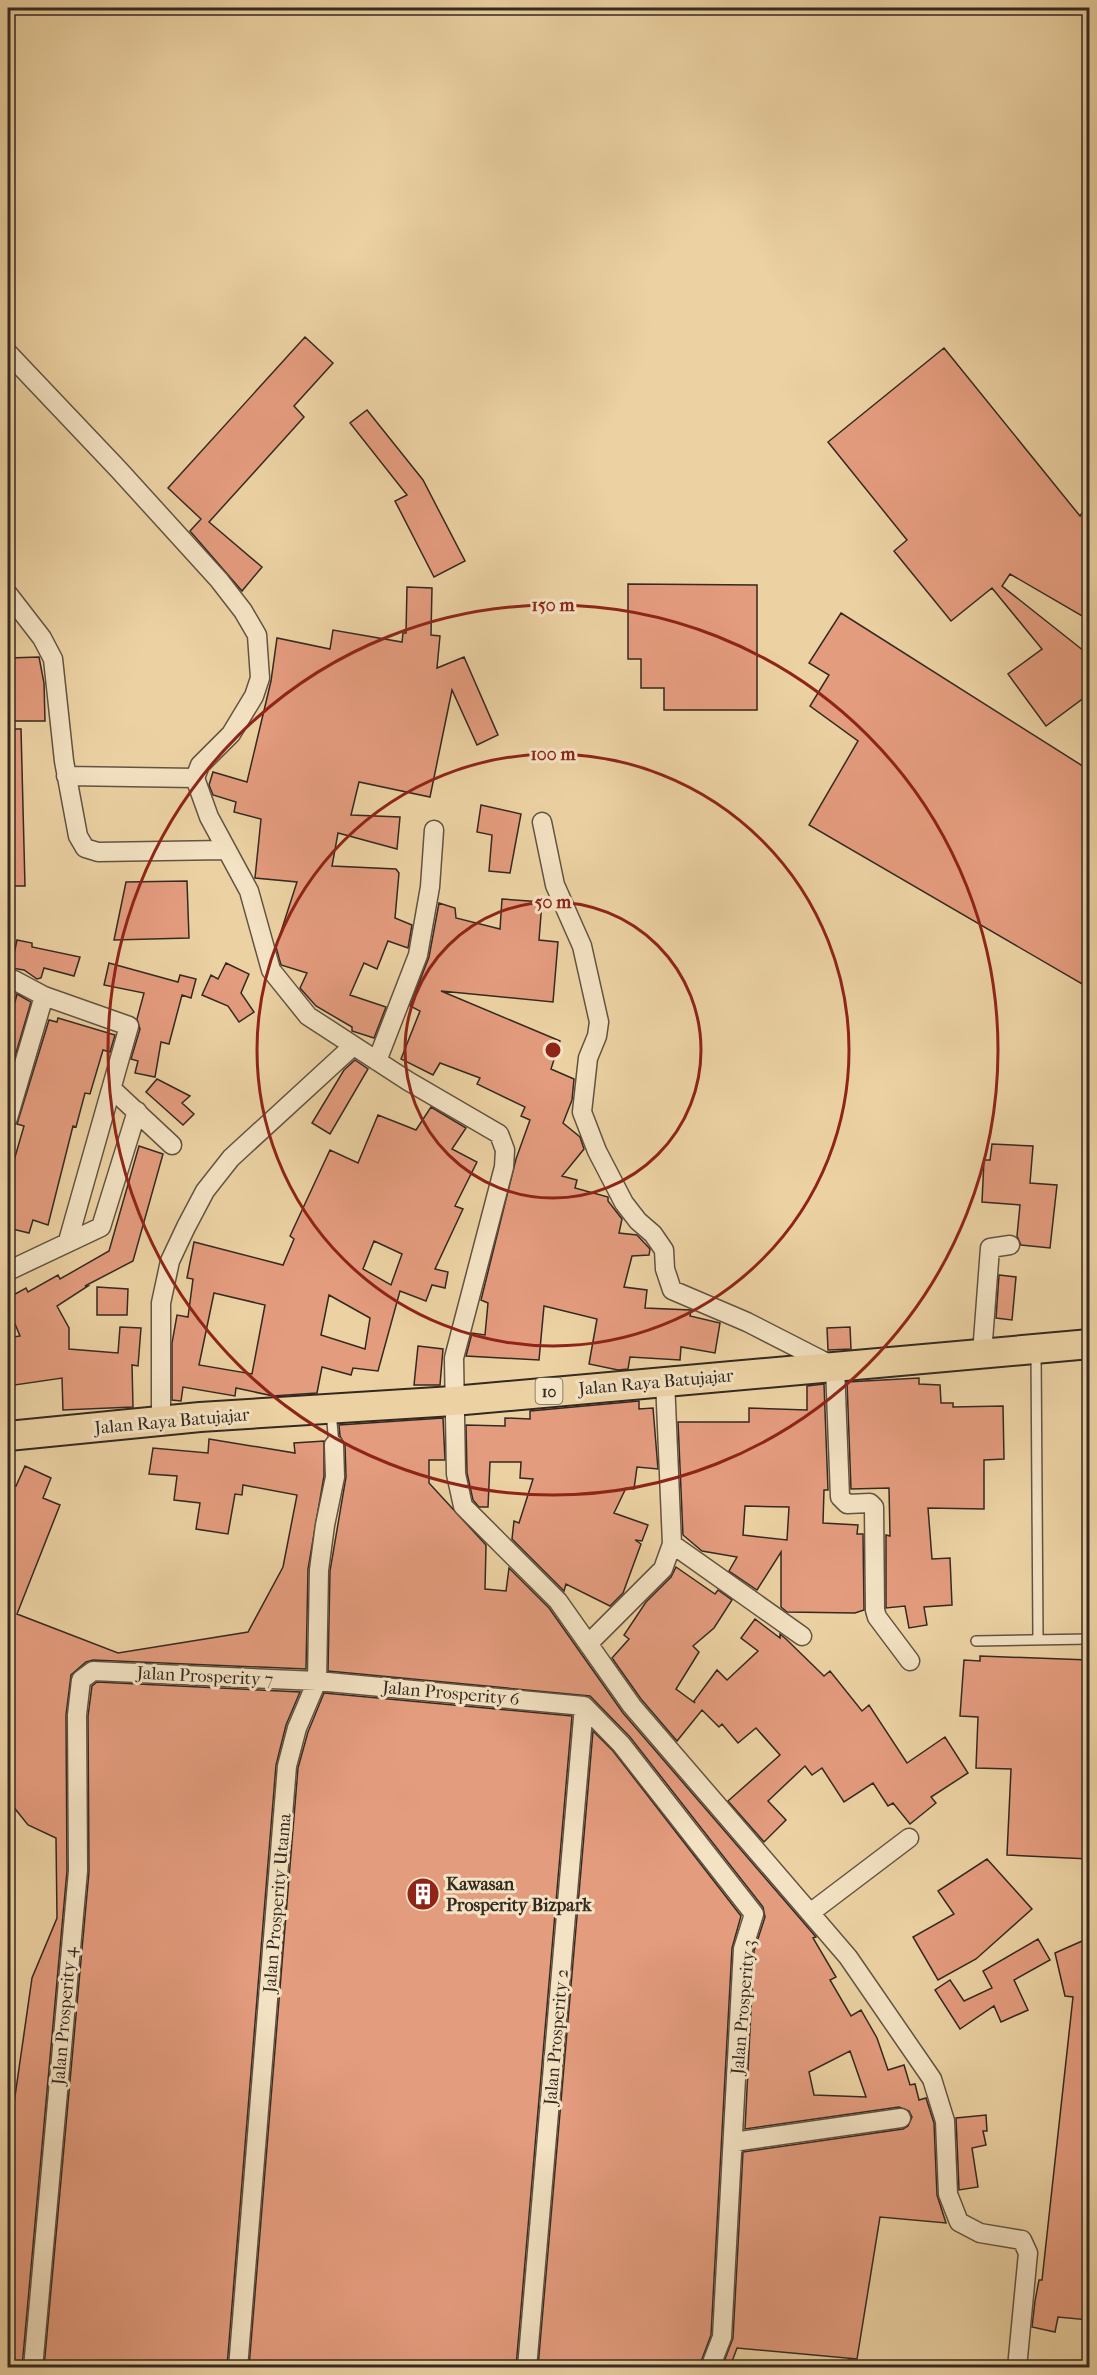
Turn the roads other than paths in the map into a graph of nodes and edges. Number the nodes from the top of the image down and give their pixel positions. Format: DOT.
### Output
graph roads {
  1 [pos="8,352"];
  2 [pos="8,594"];
  3 [pos="66,776"];
  4 [pos="195,778"];
  5 [pos="542,822"];
  6 [pos="435,830"];
  7 [pos="225,850"];
  8 [pos="14,980"];
  9 [pos="44,996"];
  10 [pos="353,1046"];
  11 [pos="377,1061"];
  12 [pos="112,1089"];
  13 [pos="137,1111"];
  14 [pos="8,1118"];
  15 [pos="171,1145"];
  16 [pos="68,1241"];
  17 [pos="1010,1245"];
  18 [pos="8,1271"];
  19 [pos="1089,1344"];
  20 [pos="1036,1349"];
  21 [pos="982,1354"];
  22 [pos="835,1367"];
  23 [pos="665,1380"];
  24 [pos="453,1401"];
  25 [pos="331,1408"];
  26 [pos="161,1421"];
  27 [pos="8,1436"];
  28 [pos="334,1445"];
  29 [pos="672,1544"];
  30 [pos="802,1636"];
  31 [pos="1089,1639"];
  32 [pos="1038,1640"];
  33 [pos="976,1641"];
  34 [pos="589,1643"];
  35 [pos="910,1661"];
  36 [pos="93,1671"];
  37 [pos="317,1681"];
  38 [pos="584,1706"];
  39 [pos="909,1838"];
  40 [pos="810,1913"];
  41 [pos="901,2118"];
  42 [pos="733,2142"];
  43 [pos="850,2365"];
  44 [pos="33,2367"];
  45 [pos="238,2367"];
  46 [pos="527,2367"];
  47 [pos="710,2367"];
  48 [pos="868,2367"];
  49 [pos="1017,2367"];
  1 -- 4 [label="street"];
  2 -- 3 [label="street"];
  3 -- 4 [label="street"];
  3 -- 7 [label="street"];
  4 -- 7 [label="street"];
  5 -- 22 [label="street"];
  6 -- 11 [label="street"];
  7 -- 10 [label="street"];
  8 -- 9 [label="street"];
  9 -- 12 [label="street"];
  9 -- 14 [label="street"];
  10 -- 11 [label="street"];
  10 -- 26 [label="street"];
  11 -- 24 [label="street"];
  12 -- 13 [label="street"];
  12 -- 16 [label="street"];
  13 -- 15 [label="street"];
  13 -- 16 [label="street"];
  16 -- 18 [label="street"];
  17 -- 21 [label="street"];
  19 -- 20 [label="highway, Jalan Raya Batujajar / 10"];
  20 -- 21 [label="highway, Jalan Raya Batujajar / 10"];
  20 -- 32 [label="lane"];
  21 -- 22 [label="highway, Jalan Raya Batujajar / 10"];
  22 -- 23 [label="highway, Jalan Raya Batujajar / 10"];
  22 -- 35 [label="street"];
  23 -- 24 [label="highway, Jalan Raya Batujajar / 10"];
  23 -- 29 [label="street"];
  24 -- 25 [label="highway, Jalan Raya Batujajar / 10"];
  24 -- 34 [label="street"];
  25 -- 26 [label="highway, Jalan Raya Batujajar / 10"];
  25 -- 28 [label="lane"];
  26 -- 27 [label="highway, Jalan Raya Batujajar / 10"];
  28 -- 37 [label="street, Jalan Prosperity Utama"];
  29 -- 30 [label="street"];
  29 -- 34 [label="street"];
  31 -- 32 [label="lane"];
  32 -- 33 [label="lane"];
  34 -- 40 [label="street"];
  36 -- 37 [label="street, Jalan Prosperity 7"];
  36 -- 44 [label="street, Jalan Prosperity 4"];
  37 -- 38 [label="street, Jalan Prosperity 6"];
  37 -- 45 [label="street, Jalan Prosperity Utama"];
  38 -- 42 [label="street, Jalan Prosperity 3"];
  38 -- 46 [label="street, Jalan Prosperity 2"];
  39 -- 40 [label="street"];
  40 -- 49 [label="street"];
  41 -- 42 [label="street"];
  42 -- 47 [label="street, Jalan Prosperity 3"];
  43 -- 48 [label="lane"];
}
